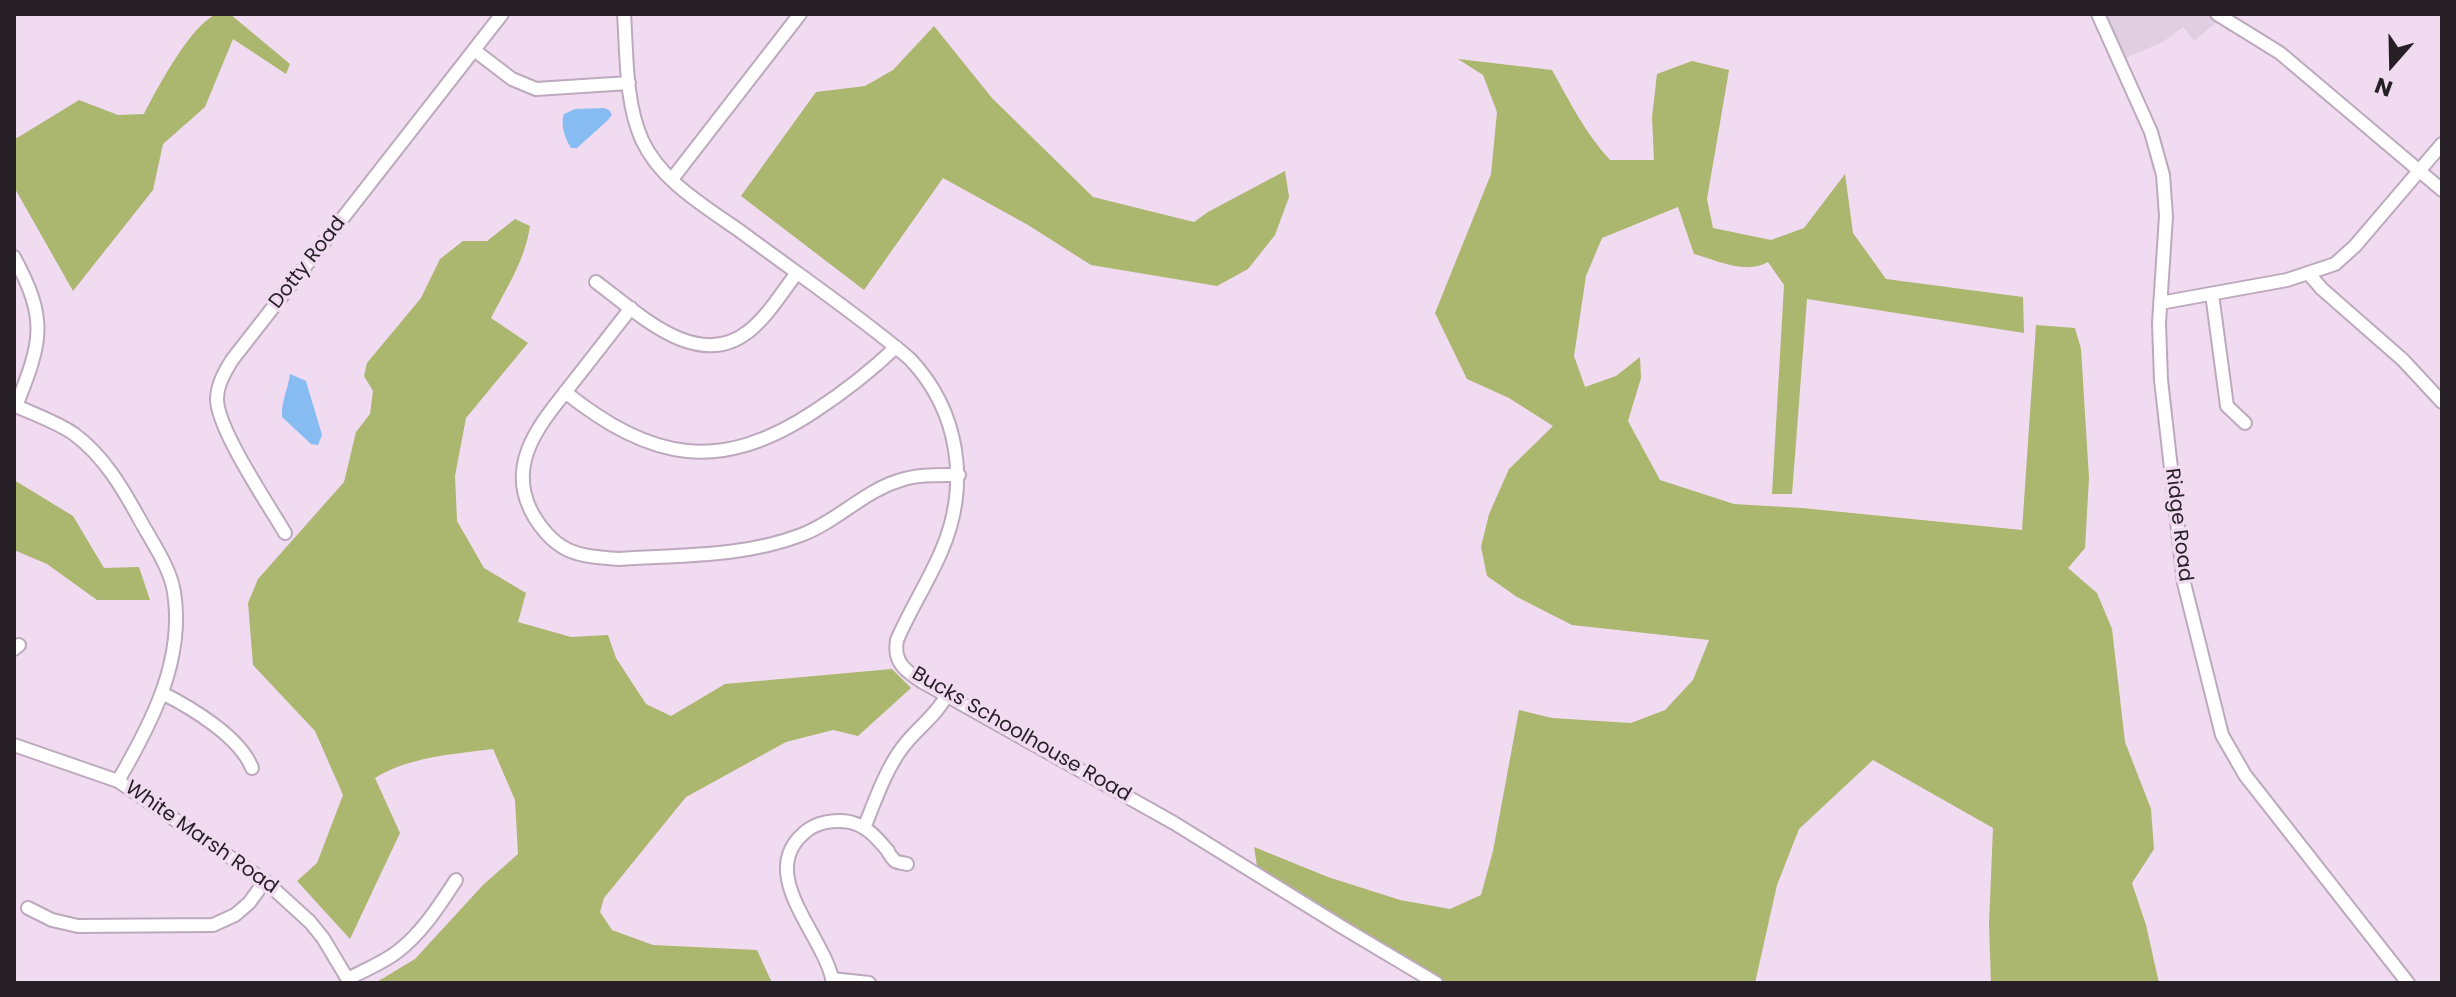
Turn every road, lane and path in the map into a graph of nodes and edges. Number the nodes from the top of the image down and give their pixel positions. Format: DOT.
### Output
graph roads {
  1 [pos="502,14"];
  2 [pos="624,14"];
  3 [pos="800,14"];
  4 [pos="2098,14"];
  5 [pos="2217,14"];
  6 [pos="474,50"];
  7 [pos="629,83"];
  8 [pos="2442,144"];
  9 [pos="2419,170"];
  10 [pos="672,179"];
  11 [pos="2442,190"];
  12 [pos="14,257"];
  13 [pos="797,273"];
  14 [pos="2309,274"];
  15 [pos="596,282"];
  16 [pos="2212,294"];
  17 [pos="2160,303"];
  18 [pos="631,308"];
  19 [pos="896,347"];
  20 [pos="565,392"];
  21 [pos="2442,402"];
  22 [pos="15,405"];
  23 [pos="2245,423"];
  24 [pos="959,475"];
  25 [pos="285,533"];
  26 [pos="162,693"];
  27 [pos="947,695"];
  28 [pos="14,745"];
  29 [pos="252,768"];
  30 [pos="118,781"];
  31 [pos="864,828"];
  32 [pos="907,864"];
  33 [pos="456,880"];
  34 [pos="265,881"];
  35 [pos="28,908"];
  36 [pos="349,981"];
  37 [pos="833,981"];
  38 [pos="869,983"];
  39 [pos="1436,983"];
  40 [pos="2408,983"];
  1 -- 6 [label="street, Dotty Road"];
  2 -- 7 [label="street, Bucks Schoolhouse Road"];
  3 -- 10 [label="street"];
  4 -- 17 [label="street, Ridge Road"];
  5 -- 9 [label="street"];
  6 -- 7 [label="street"];
  6 -- 25 [label="street, Dotty Road"];
  7 -- 10 [label="street, Bucks Schoolhouse Road"];
  8 -- 9 [label="street"];
  9 -- 11 [label="street"];
  9 -- 14 [label="street"];
  10 -- 13 [label="street, Bucks Schoolhouse Road"];
  12 -- 22 [label="street"];
  13 -- 18 [label="street"];
  13 -- 19 [label="street, Bucks Schoolhouse Road"];
  14 -- 16 [label="street"];
  14 -- 21 [label="street"];
  15 -- 18 [label="street"];
  16 -- 17 [label="street"];
  16 -- 23 [label="street"];
  17 -- 40 [label="street, Ridge Road"];
  18 -- 20 [label="street"];
  19 -- 20 [label="street"];
  19 -- 24 [label="street, Bucks Schoolhouse Road"];
  20 -- 24 [label="street"];
  22 -- 26 [label="street"];
  24 -- 27 [label="street, Bucks Schoolhouse Road"];
  26 -- 29 [label="street"];
  26 -- 30 [label="street"];
  27 -- 31 [label="street"];
  27 -- 39 [label="street, Bucks Schoolhouse Road"];
  28 -- 30 [label="street, White Marsh Road"];
  30 -- 34 [label="street, White Marsh Road"];
  31 -- 32 [label="street"];
  31 -- 37 [label="street"];
  33 -- 36 [label="street"];
  34 -- 35 [label="street"];
  34 -- 36 [label="street, White Marsh Road"];
  37 -- 38 [label="street"];
}
